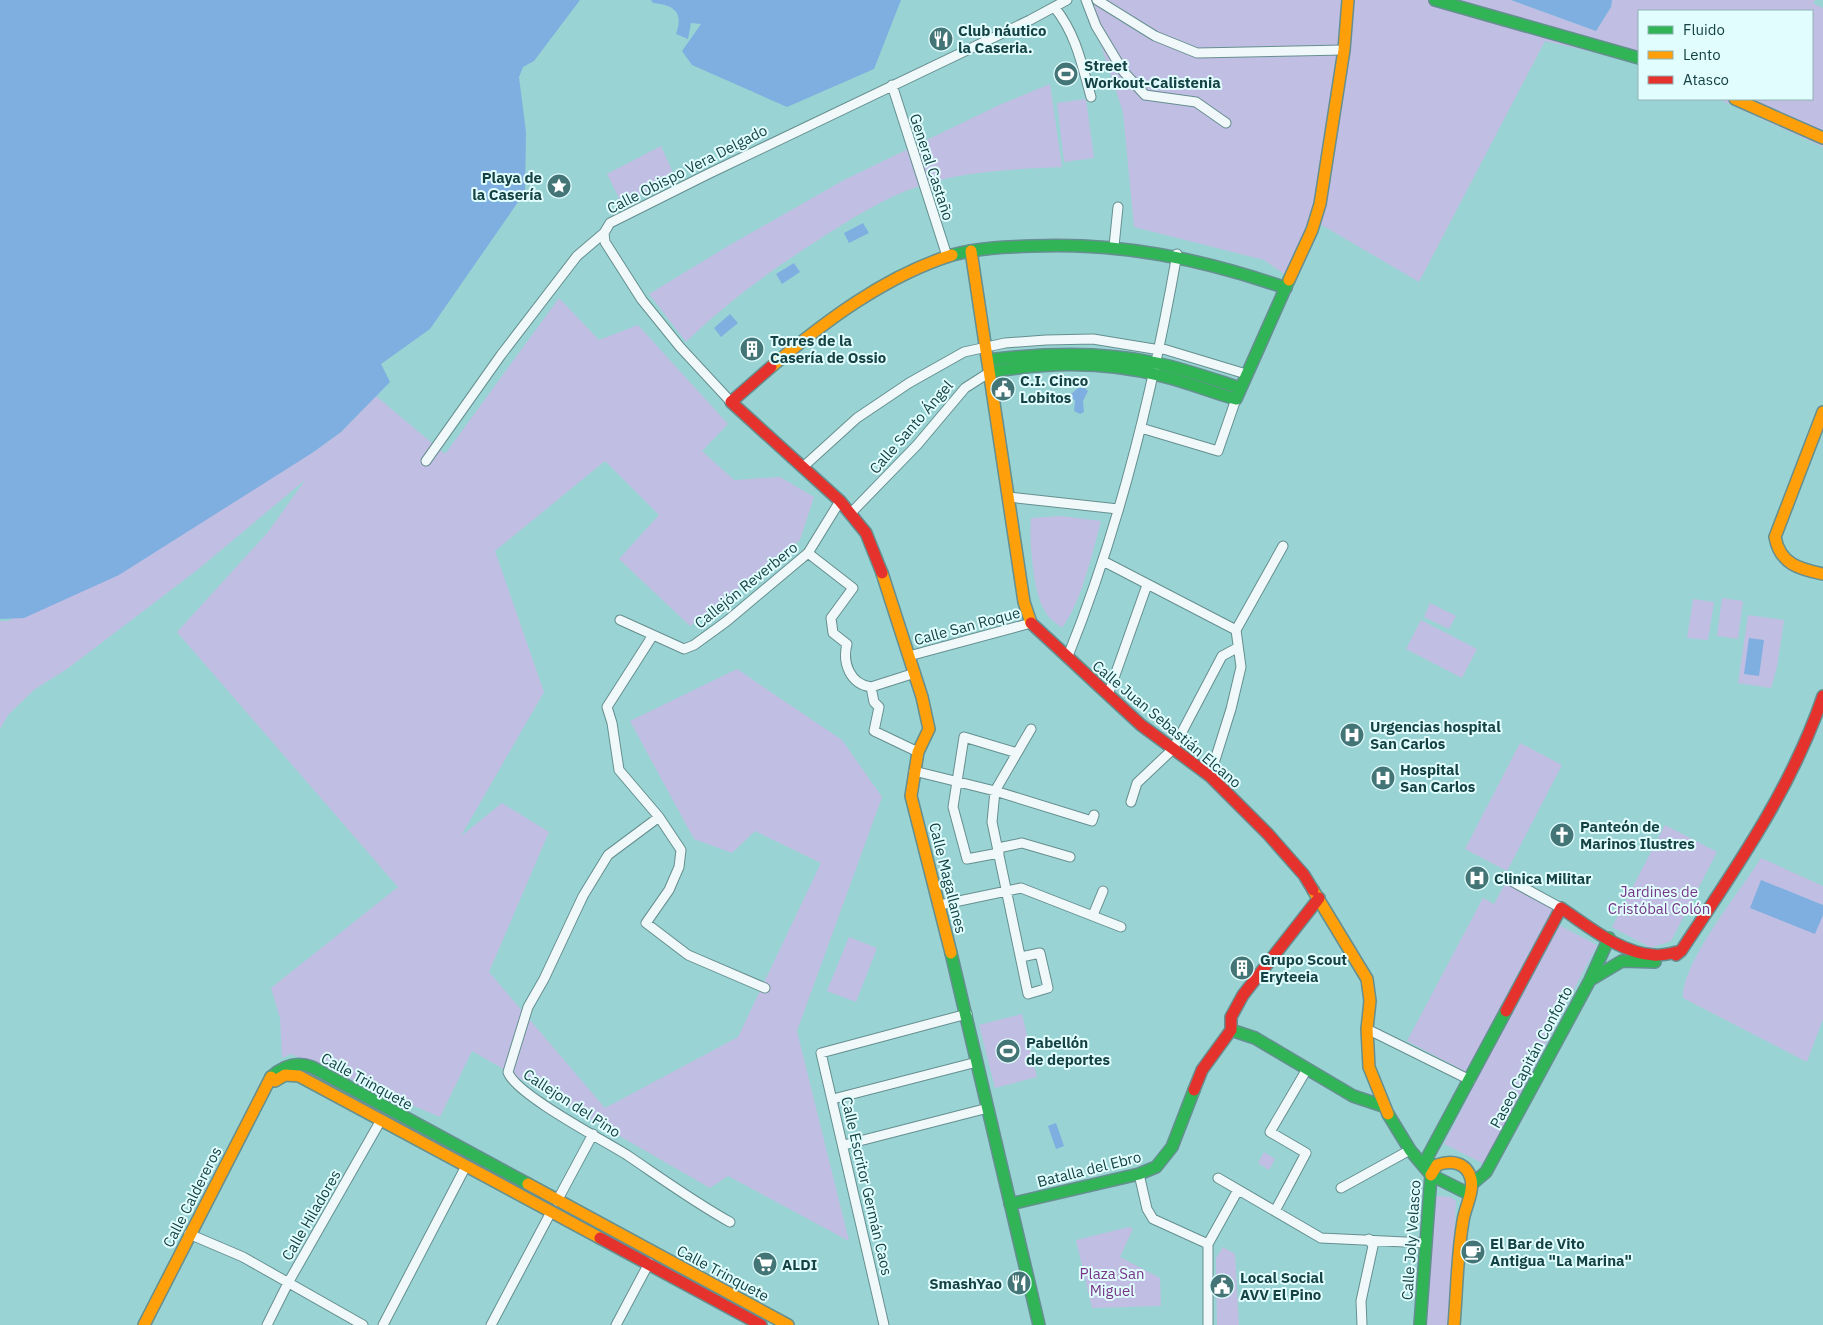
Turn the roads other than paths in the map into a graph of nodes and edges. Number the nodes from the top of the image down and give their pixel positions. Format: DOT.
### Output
graph roads {
  1 [pos="1068,0"];
  2 [pos="1086,0"];
  3 [pos="1097,0"];
  4 [pos="1348,0"];
  5 [pos="1435,0"];
  6 [pos="1055,8"];
  7 [pos="1344,50"];
  8 [pos="1638,58"];
  9 [pos="892,85"];
  10 [pos="1091,97"];
  11 [pos="1737,100"];
  12 [pos="1226,123"];
  13 [pos="1823,138"];
  14 [pos="1118,207"];
  15 [pos="604,234"];
  16 [pos="1114,246"];
  17 [pos="971,251"];
  18 [pos="1177,254"];
  19 [pos="947,256"];
  20 [pos="1286,288"];
  21 [pos="986,346"];
  22 [pos="1160,349"];
  23 [pos="988,360"];
  24 [pos="1155,368"];
  25 [pos="990,372"];
  26 [pos="1246,374"];
  27 [pos="1240,388"];
  28 [pos="1236,399"];
  29 [pos="731,402"];
  30 [pos="1823,412"];
  31 [pos="1141,428"];
  32 [pos="426,461"];
  33 [pos="803,467"];
  34 [pos="1008,497"];
  35 [pos="840,501"];
  36 [pos="1118,509"];
  37 [pos="850,514"];
  38 [pos="1283,546"];
  39 [pos="808,552"];
  40 [pos="1103,561"];
  41 [pos="1823,574"];
  42 [pos="1147,585"];
  43 [pos="620,620"];
  44 [pos="1031,623"];
  45 [pos="1236,630"];
  46 [pos="653,635"];
  47 [pos="1237,648"];
  48 [pos="910,656"];
  49 [pos="1068,656"];
  50 [pos="915,673"];
  51 [pos="871,688"];
  52 [pos="1108,695"];
  53 [pos="1823,696"];
  54 [pos="1031,729"];
  55 [pos="1172,749"];
  56 [pos="918,752"];
  57 [pos="1017,753"];
  58 [pos="914,771"];
  59 [pos="1210,776"];
  60 [pos="957,782"];
  61 [pos="995,791"];
  62 [pos="1131,802"];
  63 [pos="659,817"];
  64 [pos="1093,818"];
  65 [pos="998,851"];
  66 [pos="1070,857"];
  67 [pos="1504,877"];
  68 [pos="1005,891"];
  69 [pos="1103,891"];
  70 [pos="1319,898"];
  71 [pos="940,905"];
  72 [pos="1561,908"];
  73 [pos="1093,915"];
  74 [pos="1121,927"];
  75 [pos="1609,938"];
  76 [pos="1681,951"];
  77 [pos="1021,957"];
  78 [pos="1590,980"];
  79 [pos="765,988"];
  80 [pos="966,1014"];
  81 [pos="1367,1029"];
  82 [pos="1231,1030"];
  83 [pos="977,1062"];
  84 [pos="1306,1069"];
  85 [pos="1470,1080"];
  86 [pos="268,1083"];
  87 [pos="833,1099"];
  88 [pos="1383,1106"];
  89 [pos="988,1108"];
  90 [pos="381,1120"];
  91 [pos="593,1134"];
  92 [pos="844,1145"];
  93 [pos="1410,1150"];
  94 [pos="466,1166"];
  95 [pos="1139,1174"];
  96 [pos="1431,1175"];
  97 [pos="1218,1178"];
  98 [pos="1341,1188"];
  99 [pos="1471,1189"];
  100 [pos="1238,1190"];
  101 [pos="557,1201"];
  102 [pos="1010,1204"];
  103 [pos="1275,1211"];
  104 [pos="551,1212"];
  105 [pos="730,1222"];
  106 [pos="189,1234"];
  107 [pos="1371,1243"];
  108 [pos="1426,1243"];
  109 [pos="1208,1244"];
  110 [pos="649,1263"];
  111 [pos="288,1283"];
  112 [pos="144,1325"];
  113 [pos="267,1325"];
  114 [pos="363,1325"];
  115 [pos="383,1325"];
  116 [pos="491,1325"];
  117 [pos="616,1325"];
  118 [pos="761,1325"];
  119 [pos="788,1325"];
  120 [pos="884,1325"];
  121 [pos="1039,1325"];
  122 [pos="1208,1325"];
  123 [pos="1362,1325"];
  124 [pos="1420,1325"];
  125 [pos="1454,1325"];
  1 -- 6 [label="street, Calle Obispo Vera Delgado"];
  2 -- 12 [label="street"];
  3 -- 7 [label="street"];
  4 -- 7 [label="street"];
  5 -- 8 [label="street"];
  6 -- 9 [label="street, Calle Obispo Vera Delgado"];
  6 -- 10 [label="street"];
  7 -- 20 [label="street"];
  9 -- 15 [label="street, Calle Obispo Vera Delgado"];
  9 -- 19 [label="street, General Castaño"];
  11 -- 13 [label="street"];
  14 -- 16 [label="street"];
  15 -- 29 [label="street, Calle Obispo Vera Delgado"];
  15 -- 32 [label="street"];
  16 -- 17 [label="street"];
  16 -- 18 [label="street"];
  17 -- 19 [label="street"];
  17 -- 21 [label="street"];
  18 -- 20 [label="street"];
  18 -- 22 [label="street"];
  19 -- 29 [label="street"];
  20 -- 26 [label="street"];
  21 -- 22 [label="street, Calle Santo Ángel"];
  21 -- 23 [label="street"];
  21 -- 33 [label="street, Calle Santo Ángel"];
  22 -- 24 [label="street"];
  22 -- 26 [label="street, Calle Santo Ángel"];
  23 -- 24 [label="street, Calle Santo Ángel"];
  23 -- 25 [label="street"];
  24 -- 25 [label="street, Calle Santo Ángel"];
  24 -- 27 [label="street, Calle Santo Ángel"];
  24 -- 28 [label="street, Calle Santo Ángel"];
  24 -- 31 [label="street"];
  25 -- 34 [label="street"];
  25 -- 37 [label="street, Calle Santo Ángel"];
  26 -- 27 [label="street"];
  27 -- 28 [label="street"];
  28 -- 31 [label="street"];
  29 -- 33 [label="street, Calle Obispo Vera Delgado"];
  30 -- 41 [label="street"];
  31 -- 36 [label="street"];
  33 -- 35 [label="street, Calle Magallanes"];
  34 -- 36 [label="street"];
  34 -- 44 [label="street"];
  35 -- 37 [label="street, Calle Magallanes"];
  35 -- 39 [label="street, Callejón Reverbero"];
  36 -- 40 [label="street"];
  37 -- 48 [label="street, Calle Magallanes"];
  38 -- 45 [label="street"];
  39 -- 46 [label="street, Callejón Reverbero"];
  39 -- 51 [label="street"];
  40 -- 42 [label="street"];
  40 -- 49 [label="street"];
  42 -- 45 [label="street"];
  42 -- 52 [label="street"];
  43 -- 46 [label="street, Callejón Reverbero"];
  44 -- 48 [label="street, Calle San Roque"];
  44 -- 49 [label="street, Calle Juan Sebastián Elcano"];
  45 -- 47 [label="street"];
  46 -- 63 [label="street"];
  47 -- 55 [label="street"];
  47 -- 59 [label="street"];
  48 -- 50 [label="street, Calle Magallanes"];
  49 -- 52 [label="street, Calle Juan Sebastián Elcano"];
  50 -- 51 [label="street"];
  50 -- 56 [label="street, Calle Magallanes"];
  51 -- 56 [label="street"];
  52 -- 55 [label="street, Calle Juan Sebastián Elcano"];
  53 -- 76 [label="street"];
  54 -- 57 [label="street"];
  55 -- 59 [label="street, Calle Juan Sebastián Elcano"];
  55 -- 62 [label="street"];
  56 -- 58 [label="street, Calle Magallanes"];
  57 -- 60 [label="street"];
  57 -- 61 [label="street"];
  58 -- 60 [label="street"];
  58 -- 71 [label="street, Calle Magallanes"];
  59 -- 70 [label="street, Calle Juan Sebastián Elcano"];
  60 -- 61 [label="street"];
  60 -- 65 [label="street"];
  61 -- 64 [label="street"];
  61 -- 65 [label="street"];
  63 -- 79 [label="street"];
  63 -- 91 [label="street, Callejon del Pino"];
  65 -- 66 [label="street"];
  65 -- 68 [label="street"];
  67 -- 72 [label="street"];
  68 -- 71 [label="street"];
  68 -- 73 [label="street"];
  68 -- 77 [label="street"];
  69 -- 73 [label="street"];
  70 -- 81 [label="street, Calle Juan Sebastián Elcano"];
  70 -- 82 [label="street, Batalla del Ebro"];
  71 -- 80 [label="street, Calle Magallanes"];
  72 -- 75 [label="street"];
  72 -- 85 [label="street"];
  73 -- 74 [label="street"];
  75 -- 76 [label="street"];
  75 -- 78 [label="street, Paseo Capitán Conforto"];
  76 -- 78 [label="street"];
  77 -- 77 [label="street"];
  78 -- 99 [label="street, Paseo Capitán Conforto"];
  80 -- 83 [label="street, Calle Magallanes"];
  80 -- 87 [label="street, Calle Escritor Germán Caos"];
  81 -- 85 [label="street"];
  81 -- 88 [label="street, Calle Juan Sebastián Elcano"];
  82 -- 84 [label="street"];
  82 -- 95 [label="street, Batalla del Ebro"];
  83 -- 87 [label="street"];
  83 -- 89 [label="street, Calle Magallanes"];
  84 -- 88 [label="street"];
  84 -- 103 [label="street"];
  85 -- 96 [label="street, Calle Joly Velasco"];
  86 -- 90 [label="street, Calle Trinquete"];
  86 -- 101 [label="street, Calle Trinquete"];
  86 -- 106 [label="street, Calle Caldereros"];
  87 -- 92 [label="street, Calle Escritor Germán Caos"];
  88 -- 93 [label="street, Calle Juan Sebastián Elcano"];
  89 -- 92 [label="street"];
  89 -- 102 [label="street, Calle Magallanes"];
  90 -- 94 [label="street, Calle Trinquete"];
  90 -- 111 [label="street, Calle Hiladores"];
  91 -- 101 [label="street"];
  91 -- 105 [label="street, Callejon del Pino"];
  92 -- 120 [label="street, Calle Escritor Germán Caos"];
  93 -- 96 [label="street, Calle Juan Sebastián Elcano"];
  93 -- 98 [label="street"];
  94 -- 104 [label="street, Calle Trinquete"];
  94 -- 115 [label="street"];
  95 -- 102 [label="street, Batalla del Ebro"];
  95 -- 109 [label="street"];
  96 -- 99 [label="street"];
  96 -- 99 [label="street"];
  96 -- 108 [label="street, Calle Joly Velasco"];
  97 -- 100 [label="street"];
  99 -- 125 [label="street"];
  100 -- 103 [label="street"];
  100 -- 109 [label="street"];
  101 -- 119 [label="street, Calle Trinquete"];
  102 -- 121 [label="street, Calle Magallanes"];
  103 -- 107 [label="street"];
  104 -- 110 [label="street, Calle Trinquete"];
  104 -- 116 [label="street"];
  106 -- 111 [label="street"];
  106 -- 112 [label="street, Calle Caldereros"];
  107 -- 108 [label="street"];
  107 -- 123 [label="street"];
  108 -- 124 [label="street, Calle Joly Velasco"];
  109 -- 122 [label="street"];
  110 -- 117 [label="street"];
  110 -- 118 [label="street, Calle Trinquete"];
  111 -- 113 [label="street, Calle Hiladores"];
  111 -- 114 [label="street"];
}
